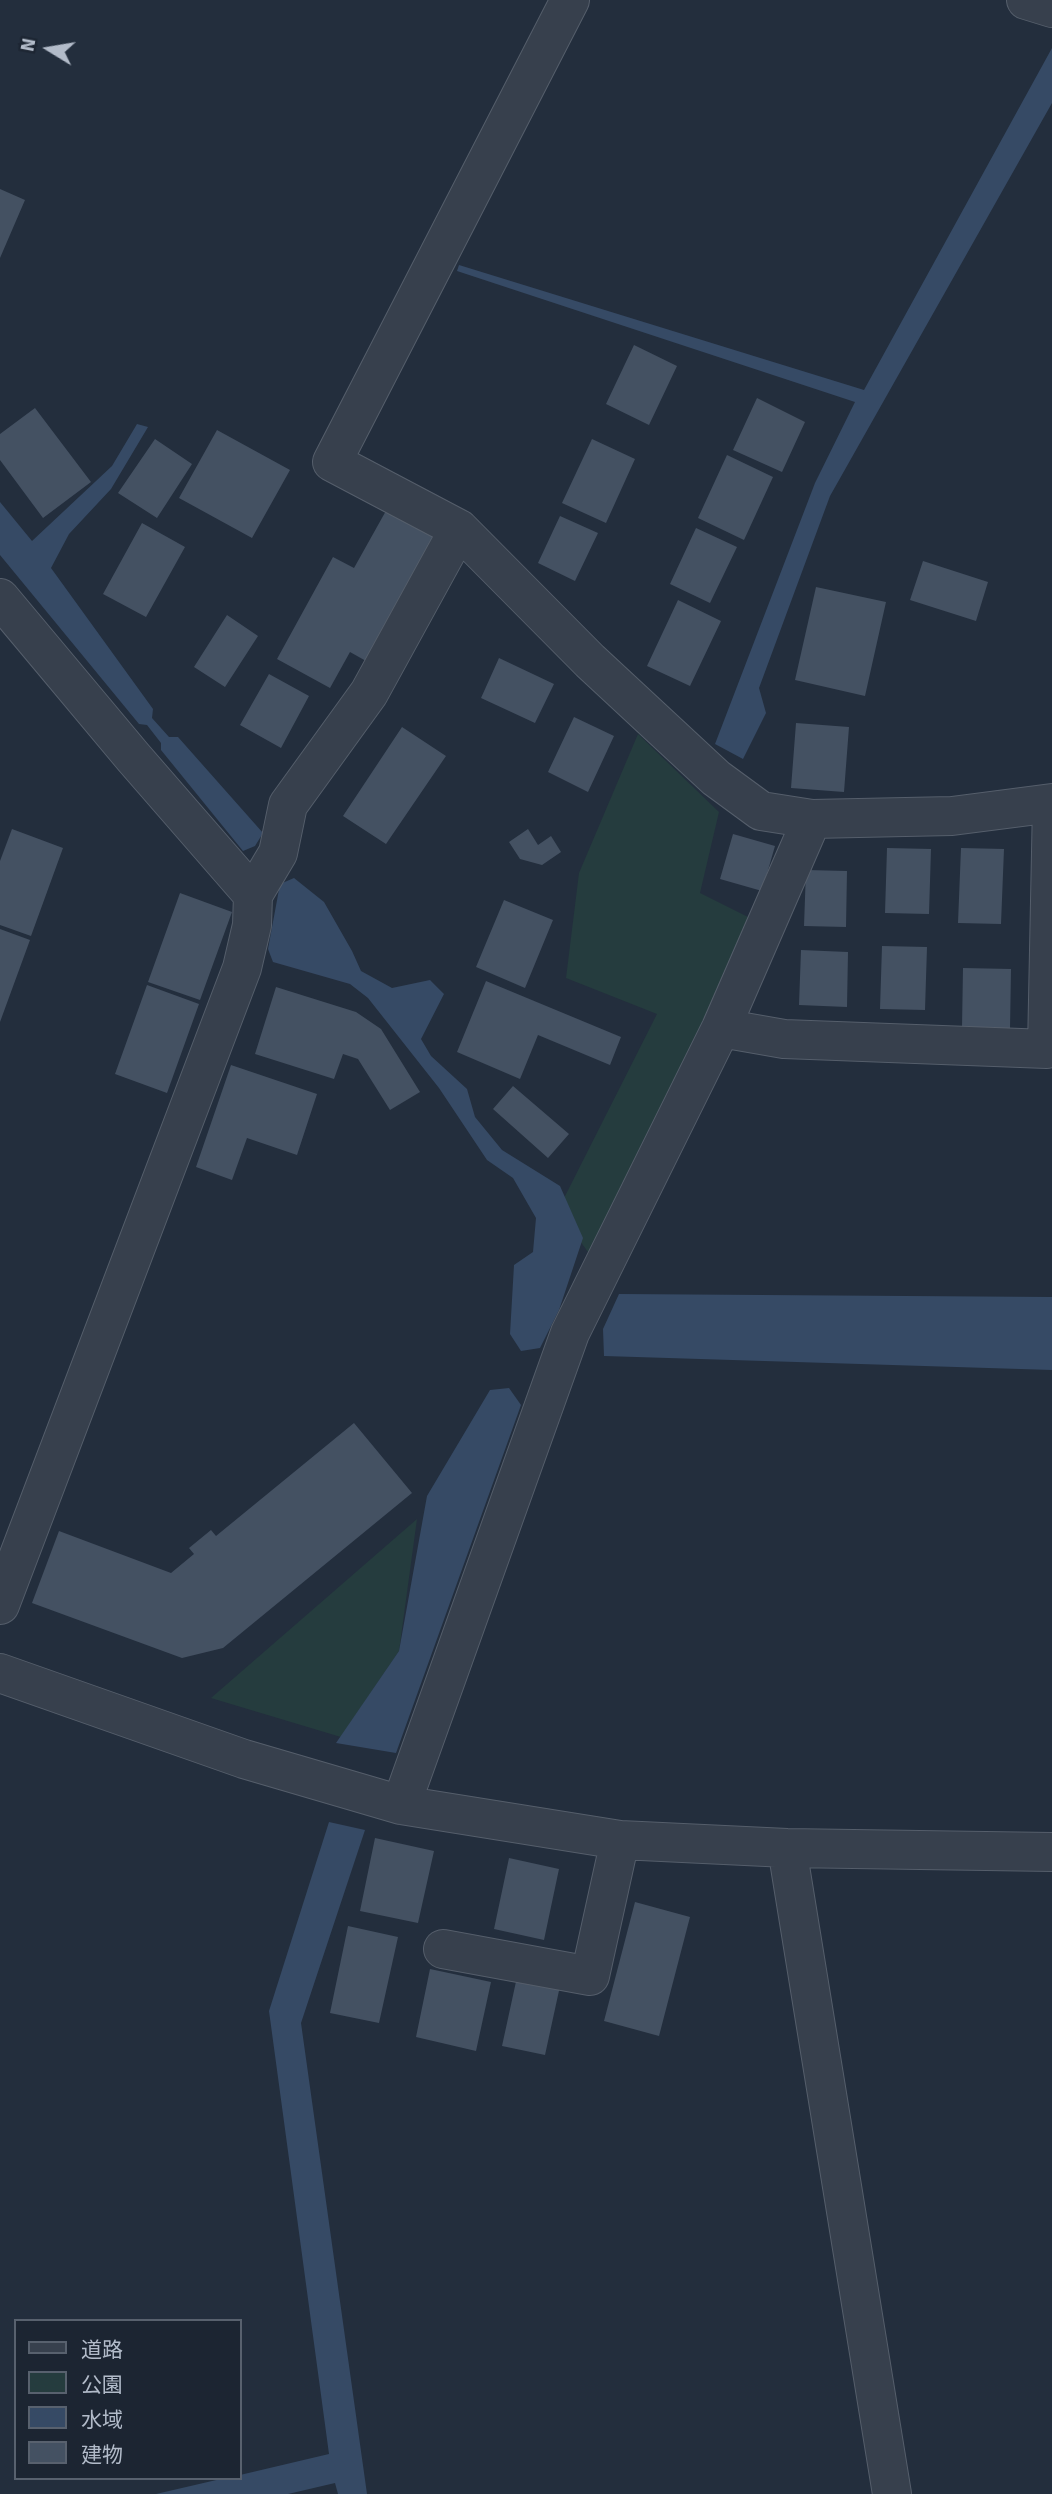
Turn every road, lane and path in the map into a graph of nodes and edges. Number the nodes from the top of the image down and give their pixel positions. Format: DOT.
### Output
graph roads {
  1 [pos="570,0"];
  2 [pos="1026,0"];
  3 [pos="1052,8"];
  4 [pos="459,529"];
  5 [pos="0,598"];
  6 [pos="812,819"];
  7 [pos="253,895"];
  8 [pos="721,1028"];
  9 [pos="0,1605"];
  10 [pos="0,1673"];
  11 [pos="401,1805"];
  12 [pos="620,1840"];
  13 [pos="787,1848"];
  14 [pos="1052,1852"];
  15 [pos="443,1949"];
  16 [pos="892,2494"];
  1 -- 4 [label="street"];
  2 -- 3 [label="street"];
  4 -- 6 [label="street"];
  4 -- 7 [label="street"];
  5 -- 7 [label="street"];
  6 -- 8 [label="street"];
  6 -- 8 [label="street"];
  7 -- 9 [label="street"];
  8 -- 11 [label="street"];
  10 -- 11 [label="street"];
  11 -- 12 [label="street"];
  12 -- 13 [label="street"];
  12 -- 15 [label="street"];
  13 -- 14 [label="street"];
  13 -- 16 [label="street"];
}
